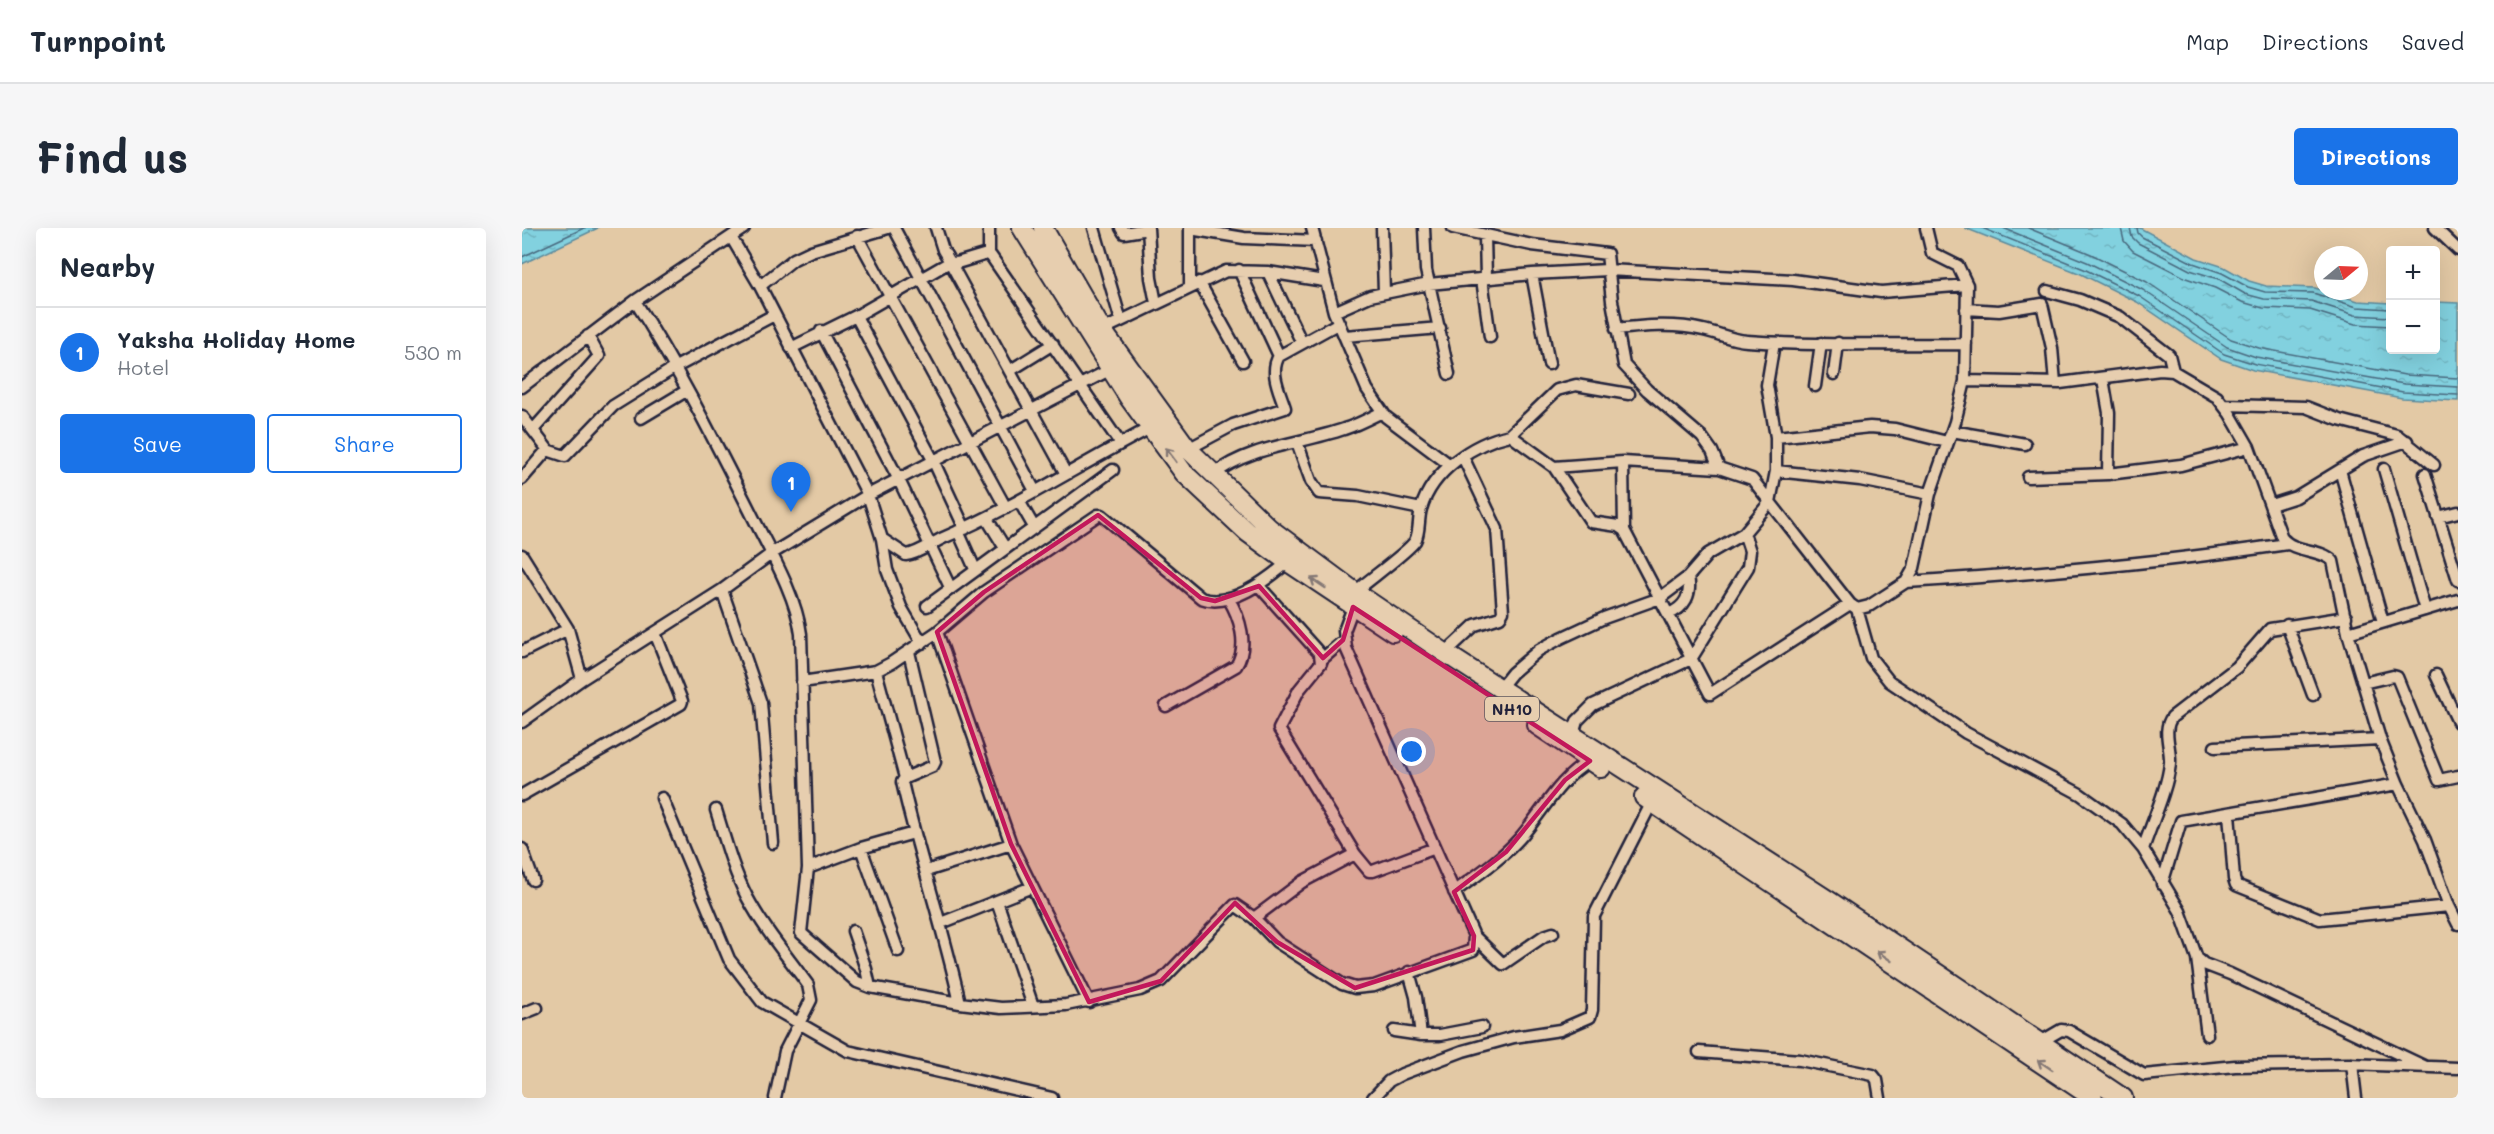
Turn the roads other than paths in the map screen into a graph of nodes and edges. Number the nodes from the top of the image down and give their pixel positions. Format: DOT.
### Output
graph roads {
  1 [pos="744,228"];
  2 [pos="888,228"];
  3 [pos="894,228"];
  4 [pos="936,228"];
  5 [pos="989,228"];
  6 [pos="1022,228"];
  7 [pos="1043,228"];
  8 [pos="1094,228"];
  9 [pos="1121,228"];
  10 [pos="1148,228"];
  11 [pos="1312,228"];
  12 [pos="1382,228"];
  13 [pos="1424,228"];
  14 [pos="1453,228"];
  15 [pos="1926,228"];
  16 [pos="2435,228"];
  17 [pos="1190,229"];
  18 [pos="857,236"];
  19 [pos="1485,236"];
  20 [pos="731,237"];
  21 [pos="1316,241"];
  22 [pos="2458,250"];
  23 [pos="989,255"];
  24 [pos="950,262"];
  25 [pos="1239,270"];
  26 [pos="1608,270"];
  27 [pos="1268,272"];
  28 [pos="1532,274"];
  29 [pos="922,278"];
  30 [pos="1484,278"];
  31 [pos="1324,281"];
  32 [pos="1429,284"];
  33 [pos="1195,285"];
  34 [pos="1967,285"];
  35 [pos="759,286"];
  36 [pos="2047,291"];
  37 [pos="1384,292"];
  38 [pos="890,296"];
  39 [pos="635,301"];
  40 [pos="1156,303"];
  41 [pos="1966,309"];
  42 [pos="1334,312"];
  43 [pos="774,315"];
  44 [pos="856,316"];
  45 [pos="1120,321"];
  46 [pos="1339,323"];
  47 [pos="1440,328"];
  48 [pos="1616,329"];
  49 [pos="1102,330"];
  50 [pos="821,331"];
  51 [pos="588,336"];
  52 [pos="1345,336"];
  53 [pos="1490,337"];
  54 [pos="1302,343"];
  55 [pos="1774,343"];
  56 [pos="1821,343"];
  57 [pos="1838,343"];
  58 [pos="1053,344"];
  59 [pos="1966,344"];
  60 [pos="790,348"];
  61 [pos="1279,356"];
  62 [pos="1243,361"];
  63 [pos="1549,364"];
  64 [pos="674,368"];
  65 [pos="1111,369"];
  66 [pos="1011,370"];
  67 [pos="2173,371"];
  68 [pos="1449,374"];
  69 [pos="1834,374"];
  70 [pos="2103,379"];
  71 [pos="1965,381"];
  72 [pos="1080,383"];
  73 [pos="2055,383"];
  74 [pos="1815,386"];
  75 [pos="522,387"];
  76 [pos="686,390"];
  77 [pos="1629,394"];
  78 [pos="2225,405"];
  79 [pos="1031,409"];
  80 [pos="1382,412"];
  81 [pos="522,416"];
  82 [pos="641,418"];
  83 [pos="1000,425"];
  84 [pos="1150,428"];
  85 [pos="533,430"];
  86 [pos="1952,431"];
  87 [pos="1510,435"];
  88 [pos="1776,437"];
  89 [pos="2407,441"];
  90 [pos="971,442"];
  91 [pos="1297,442"];
  92 [pos="1947,442"];
  93 [pos="1120,443"];
  94 [pos="2025,444"];
  95 [pos="2249,447"];
  96 [pos="1188,449"];
  97 [pos="548,450"];
  98 [pos="1462,458"];
  99 [pos="933,460"];
  100 [pos="1623,462"];
  101 [pos="1450,465"];
  102 [pos="2434,465"];
  103 [pos="1554,467"];
  104 [pos="1719,468"];
  105 [pos="2384,469"];
  106 [pos="1113,470"];
  107 [pos="2340,470"];
  108 [pos="1776,471"];
  109 [pos="1066,474"];
  110 [pos="2108,474"];
  111 [pos="2425,474"];
  112 [pos="1213,475"];
  113 [pos="2028,477"];
  114 [pos="898,478"];
  115 [pos="522,479"];
  116 [pos="1035,491"];
  117 [pos="1930,494"];
  118 [pos="868,495"];
  119 [pos="1019,501"];
  120 [pos="1770,502"];
  121 [pos="2271,505"];
  122 [pos="1006,508"];
  123 [pos="1421,508"];
  124 [pos="2458,512"];
  125 [pos="2438,517"];
  126 [pos="987,519"];
  127 [pos="1034,527"];
  128 [pos="961,530"];
  129 [pos="1624,530"];
  130 [pos="1744,533"];
  131 [pos="882,539"];
  132 [pos="930,544"];
  133 [pos="2287,544"];
  134 [pos="1005,548"];
  135 [pos="771,554"];
  136 [pos="522,555"];
  137 [pos="1288,562"];
  138 [pos="975,569"];
  139 [pos="1688,577"];
  140 [pos="2458,580"];
  141 [pos="1906,582"];
  142 [pos="1259,586"];
  143 [pos="950,587"];
  144 [pos="722,590"];
  145 [pos="1228,598"];
  146 [pos="1660,598"];
  147 [pos="1354,599"];
  148 [pos="2458,600"];
  149 [pos="927,606"];
  150 [pos="1854,607"];
  151 [pos="2425,610"];
  152 [pos="1668,614"];
  153 [pos="2346,617"];
  154 [pos="2384,622"];
  155 [pos="2287,626"];
  156 [pos="568,629"];
  157 [pos="937,632"];
  158 [pos="655,633"];
  159 [pos="2348,633"];
  160 [pos="1344,640"];
  161 [pos="922,643"];
  162 [pos="522,652"];
  163 [pos="909,652"];
  164 [pos="1445,653"];
  165 [pos="1691,659"];
  166 [pos="1321,660"];
  167 [pos="876,671"];
  168 [pos="2436,675"];
  169 [pos="582,679"];
  170 [pos="802,682"];
  171 [pos="2363,683"];
  172 [pos="1500,688"];
  173 [pos="2313,695"];
  174 [pos="1166,706"];
  175 [pos="522,722"];
  176 [pos="2458,722"];
  177 [pos="2380,739"];
  178 [pos="1571,740"];
  179 [pos="2215,747"];
  180 [pos="1590,761"];
  181 [pos="2458,776"];
  182 [pos="905,778"];
  183 [pos="2398,784"];
  184 [pos="522,795"];
  185 [pos="662,798"];
  186 [pos="1652,802"];
  187 [pos="716,810"];
  188 [pos="2229,813"];
  189 [pos="914,833"];
  190 [pos="773,843"];
  191 [pos="1011,844"];
  192 [pos="861,848"];
  193 [pos="1435,848"];
  194 [pos="522,849"];
  195 [pos="2143,849"];
  196 [pos="1355,854"];
  197 [pos="808,868"];
  198 [pos="926,871"];
  199 [pos="532,880"];
  200 [pos="2162,884"];
  201 [pos="1032,886"];
  202 [pos="1454,892"];
  203 [pos="998,901"];
  204 [pos="2453,907"];
  205 [pos="1254,918"];
  206 [pos="941,923"];
  207 [pos="2458,924"];
  208 [pos="853,931"];
  209 [pos="1553,933"];
  210 [pos="1474,936"];
  211 [pos="898,951"];
  212 [pos="2196,958"];
  213 [pos="1409,972"];
  214 [pos="870,987"];
  215 [pos="1089,1002"];
  216 [pos="960,1004"];
  217 [pos="1033,1006"];
  218 [pos="537,1008"];
  219 [pos="522,1014"];
  220 [pos="800,1023"];
  221 [pos="1482,1027"];
  222 [pos="1395,1031"];
  223 [pos="1421,1035"];
  224 [pos="2207,1035"];
  225 [pos="2042,1041"];
  226 [pos="1699,1052"];
  227 [pos="2352,1064"];
  228 [pos="2426,1067"];
  229 [pos="2458,1068"];
  230 [pos="775,1098"];
  231 [pos="1052,1098"];
  232 [pos="1373,1098"];
  233 [pos="1880,1098"];
  234 [pos="2093,1098"];
  235 [pos="2123,1098"];
  236 [pos="2356,1098"];
  1 -- 20 [label="street"];
  2 -- 18 [label="street"];
  3 -- 29 [label="street"];
  4 -- 24 [label="street"];
  5 -- 23 [label="street"];
  6 -- 65 [label="highway, NH10"];
  7 -- 49 [label="highway"];
  8 -- 45 [label="street"];
  9 -- 10 [label="street"];
  10 -- 40 [label="street"];
  11 -- 21 [label="street"];
  12 -- 37 [label="street"];
  13 -- 32 [label="street"];
  14 -- 19 [label="street"];
  15 -- 34 [label="street"];
  16 -- 22 [label="street"];
  17 -- 21 [label="street"];
  17 -- 33 [label="street"];
  18 -- 35 [label="street"];
  18 -- 38 [label="street"];
  19 -- 26 [label="street"];
  19 -- 30 [label="street"];
  20 -- 35 [label="street"];
  20 -- 39 [label="street"];
  21 -- 31 [label="street"];
  23 -- 24 [label="street"];
  23 -- 58 [label="street"];
  24 -- 29 [label="street"];
  24 -- 66 [label="street"];
  25 -- 27 [label="street"];
  25 -- 33 [label="street"];
  25 -- 61 [label="street"];
  26 -- 28 [label="street"];
  26 -- 34 [label="street"];
  26 -- 48 [label="street"];
  27 -- 31 [label="street"];
  27 -- 54 [label="street"];
  28 -- 30 [label="street"];
  28 -- 63 [label="street"];
  29 -- 38 [label="street"];
  29 -- 83 [label="street"];
  30 -- 32 [label="street"];
  30 -- 53 [label="street"];
  31 -- 42 [label="street"];
  32 -- 37 [label="street"];
  32 -- 47 [label="street"];
  33 -- 40 [label="street"];
  33 -- 62 [label="street"];
  34 -- 41 [label="street"];
  35 -- 43 [label="street"];
  36 -- 67 [label="street"];
  37 -- 42 [label="street"];
  38 -- 44 [label="street"];
  38 -- 90 [label="street"];
  39 -- 51 [label="street"];
  39 -- 64 [label="street"];
  40 -- 45 [label="street"];
  41 -- 59 [label="street"];
  41 -- 73 [label="street"];
  42 -- 46 [label="street"];
  43 -- 60 [label="street"];
  43 -- 64 [label="street"];
  44 -- 50 [label="street"];
  44 -- 99 [label="street"];
  45 -- 49 [label="street"];
  46 -- 52 [label="street"];
  46 -- 54 [label="street"];
  47 -- 52 [label="street"];
  47 -- 68 [label="street"];
  48 -- 55 [label="street"];
  48 -- 104 [label="street"];
  49 -- 96 [label="highway"];
  50 -- 60 [label="street"];
  50 -- 114 [label="street"];
  51 -- 75 [label="street"];
  51 -- 85 [label="street"];
  52 -- 80 [label="street"];
  54 -- 61 [label="street"];
  55 -- 56 [label="street"];
  55 -- 88 [label="street"];
  56 -- 57 [label="street"];
  56 -- 74 [label="street"];
  57 -- 59 [label="street"];
  57 -- 69 [label="street"];
  58 -- 66 [label="street"];
  58 -- 72 [label="street"];
  59 -- 71 [label="street"];
  60 -- 118 [label="street"];
  61 -- 96 [label="street"];
  64 -- 76 [label="street"];
  64 -- 97 [label="street"];
  65 -- 72 [label="street"];
  65 -- 84 [label="highway, NH10"];
  66 -- 79 [label="street"];
  67 -- 70 [label="street"];
  67 -- 78 [label="street"];
  70 -- 73 [label="street"];
  70 -- 110 [label="street"];
  71 -- 73 [label="street"];
  71 -- 86 [label="street"];
  72 -- 79 [label="street"];
  72 -- 93 [label="street"];
  76 -- 82 [label="street"];
  76 -- 135 [label="street"];
  77 -- 87 [label="street"];
  78 -- 89 [label="street"];
  78 -- 95 [label="street"];
  79 -- 83 [label="street"];
  79 -- 109 [label="street"];
  80 -- 91 [label="street"];
  80 -- 101 [label="street"];
  81 -- 85 [label="street"];
  83 -- 90 [label="street"];
  83 -- 116 [label="street"];
  84 -- 93 [label="street"];
  137 -- 84 [label="highway, NH10, one-way"];
  85 -- 97 [label="street"];
  86 -- 92 [label="street"];
  86 -- 94 [label="street"];
  87 -- 98 [label="street"];
  87 -- 103 [label="street"];
  88 -- 92 [label="street"];
  88 -- 108 [label="street"];
  89 -- 102 [label="street"];
  89 -- 107 [label="street"];
  90 -- 99 [label="street"];
  90 -- 122 [label="street"];
  91 -- 112 [label="street"];
  91 -- 123 [label="street"];
  92 -- 117 [label="street"];
  93 -- 109 [label="street"];
  95 -- 110 [label="street"];
  95 -- 121 [label="street"];
  96 -- 112 [label="highway"];
  97 -- 115 [label="street"];
  98 -- 101 [label="street"];
  98 -- 164 [label="street"];
  99 -- 114 [label="street"];
  99 -- 128 [label="street"];
  100 -- 103 [label="street"];
  100 -- 104 [label="street"];
  100 -- 129 [label="street"];
  101 -- 123 [label="street"];
  103 -- 129 [label="street"];
  104 -- 120 [label="street"];
  105 -- 151 [label="street"];
  106 -- 127 [label="street"];
  107 -- 121 [label="street"];
  107 -- 154 [label="street"];
  108 -- 117 [label="street"];
  108 -- 120 [label="street"];
  109 -- 116 [label="street"];
  110 -- 113 [label="street"];
  111 -- 125 [label="street"];
  112 -- 147 [label="highway"];
  114 -- 118 [label="street"];
  114 -- 132 [label="street"];
  116 -- 119 [label="street"];
  117 -- 141 [label="street"];
  118 -- 131 [label="street"];
  118 -- 135 [label="street"];
  119 -- 122 [label="street"];
  119 -- 127 [label="street"];
  120 -- 130 [label="street"];
  120 -- 150 [label="street"];
  121 -- 133 [label="street"];
  122 -- 126 [label="street"];
  123 -- 147 [label="street"];
  124 -- 125 [label="street"];
  125 -- 140 [label="street"];
  126 -- 128 [label="street"];
  126 -- 134 [label="street"];
  127 -- 134 [label="street"];
  128 -- 132 [label="street"];
  128 -- 138 [label="street"];
  129 -- 146 [label="street"];
  130 -- 139 [label="street"];
  130 -- 165 [label="street"];
  131 -- 132 [label="street"];
  131 -- 161 [label="street"];
  132 -- 143 [label="street"];
  133 -- 141 [label="street"];
  133 -- 153 [label="street"];
  134 -- 138 [label="street"];
  135 -- 144 [label="street"];
  135 -- 170 [label="street"];
  136 -- 156 [label="street"];
  137 -- 142 [label="street"];
  147 -- 137 [label="highway, NH10, one-way"];
  138 -- 143 [label="street"];
  139 -- 146 [label="street"];
  139 -- 152 [label="street"];
  141 -- 150 [label="street"];
  142 -- 145 [label="street"];
  142 -- 166 [label="street"];
  143 -- 149 [label="street"];
  144 -- 158 [label="street"];
  144 -- 190 [label="street"];
  145 -- 157 [label="street"];
  145 -- 174 [label="street"];
  146 -- 152 [label="street"];
  146 -- 172 [label="street"];
  147 -- 160 [label="street"];
  147 -- 164 [label="highway"];
  147 -- 178 [label="highway, NH10"];
  148 -- 151 [label="street"];
  150 -- 165 [label="street"];
  150 -- 195 [label="street"];
  151 -- 154 [label="street"];
  152 -- 165 [label="street"];
  153 -- 155 [label="street"];
  153 -- 159 [label="street"];
  154 -- 159 [label="street"];
  155 -- 173 [label="street"];
  155 -- 195 [label="street"];
  156 -- 162 [label="street"];
  156 -- 169 [label="street"];
  157 -- 161 [label="street"];
  157 -- 191 [label="street"];
  158 -- 169 [label="street"];
  158 -- 184 [label="street"];
  159 -- 171 [label="street"];
  160 -- 166 [label="street"];
  160 -- 193 [label="street"];
  161 -- 163 [label="street"];
  163 -- 167 [label="street"];
  163 -- 182 [label="street"];
  164 -- 172 [label="highway"];
  165 -- 178 [label="street"];
  166 -- 196 [label="street"];
  167 -- 170 [label="street"];
  167 -- 182 [label="street"];
  168 -- 176 [label="street"];
  169 -- 175 [label="street"];
  170 -- 197 [label="street"];
  171 -- 177 [label="street"];
  171 -- 181 [label="street"];
  172 -- 178 [label="highway"];
  177 -- 179 [label="street"];
  177 -- 183 [label="street"];
  178 -- 180 [label="highway, NH10"];
  178 -- 225 [label="highway"];
  180 -- 186 [label="highway, NH10"];
  180 -- 202 [label="street"];
  182 -- 189 [label="street"];
  183 -- 188 [label="street"];
  183 -- 204 [label="street"];
  185 -- 220 [label="street"];
  186 -- 232 [label="street"];
  234 -- 186 [label="highway, NH10, one-way"];
  187 -- 220 [label="street"];
  188 -- 200 [label="street"];
  188 -- 204 [label="street"];
  189 -- 192 [label="street"];
  189 -- 198 [label="street"];
  191 -- 198 [label="street"];
  191 -- 201 [label="street"];
  192 -- 197 [label="street"];
  192 -- 211 [label="street"];
  193 -- 196 [label="street"];
  193 -- 202 [label="street"];
  194 -- 199 [label="street"];
  195 -- 200 [label="street"];
  196 -- 205 [label="street"];
  197 -- 214 [label="street"];
  198 -- 206 [label="street"];
  200 -- 212 [label="street"];
  201 -- 203 [label="street"];
  201 -- 215 [label="street"];
  202 -- 210 [label="street"];
  203 -- 206 [label="street"];
  203 -- 217 [label="street"];
  204 -- 207 [label="street"];
  205 -- 213 [label="street"];
  205 -- 215 [label="street"];
  206 -- 216 [label="street"];
  208 -- 214 [label="street"];
  209 -- 210 [label="street"];
  210 -- 213 [label="street"];
  212 -- 224 [label="street"];
  212 -- 228 [label="street"];
  213 -- 223 [label="street"];
  214 -- 216 [label="street"];
  215 -- 217 [label="street"];
  216 -- 217 [label="street"];
  218 -- 219 [label="street"];
  220 -- 230 [label="street"];
  220 -- 231 [label="street"];
  221 -- 223 [label="street"];
  222 -- 223 [label="street"];
  225 -- 227 [label="street"];
  225 -- 235 [label="highway"];
  226 -- 233 [label="street"];
  227 -- 228 [label="street"];
  227 -- 236 [label="street"];
  228 -- 229 [label="street"];
}
